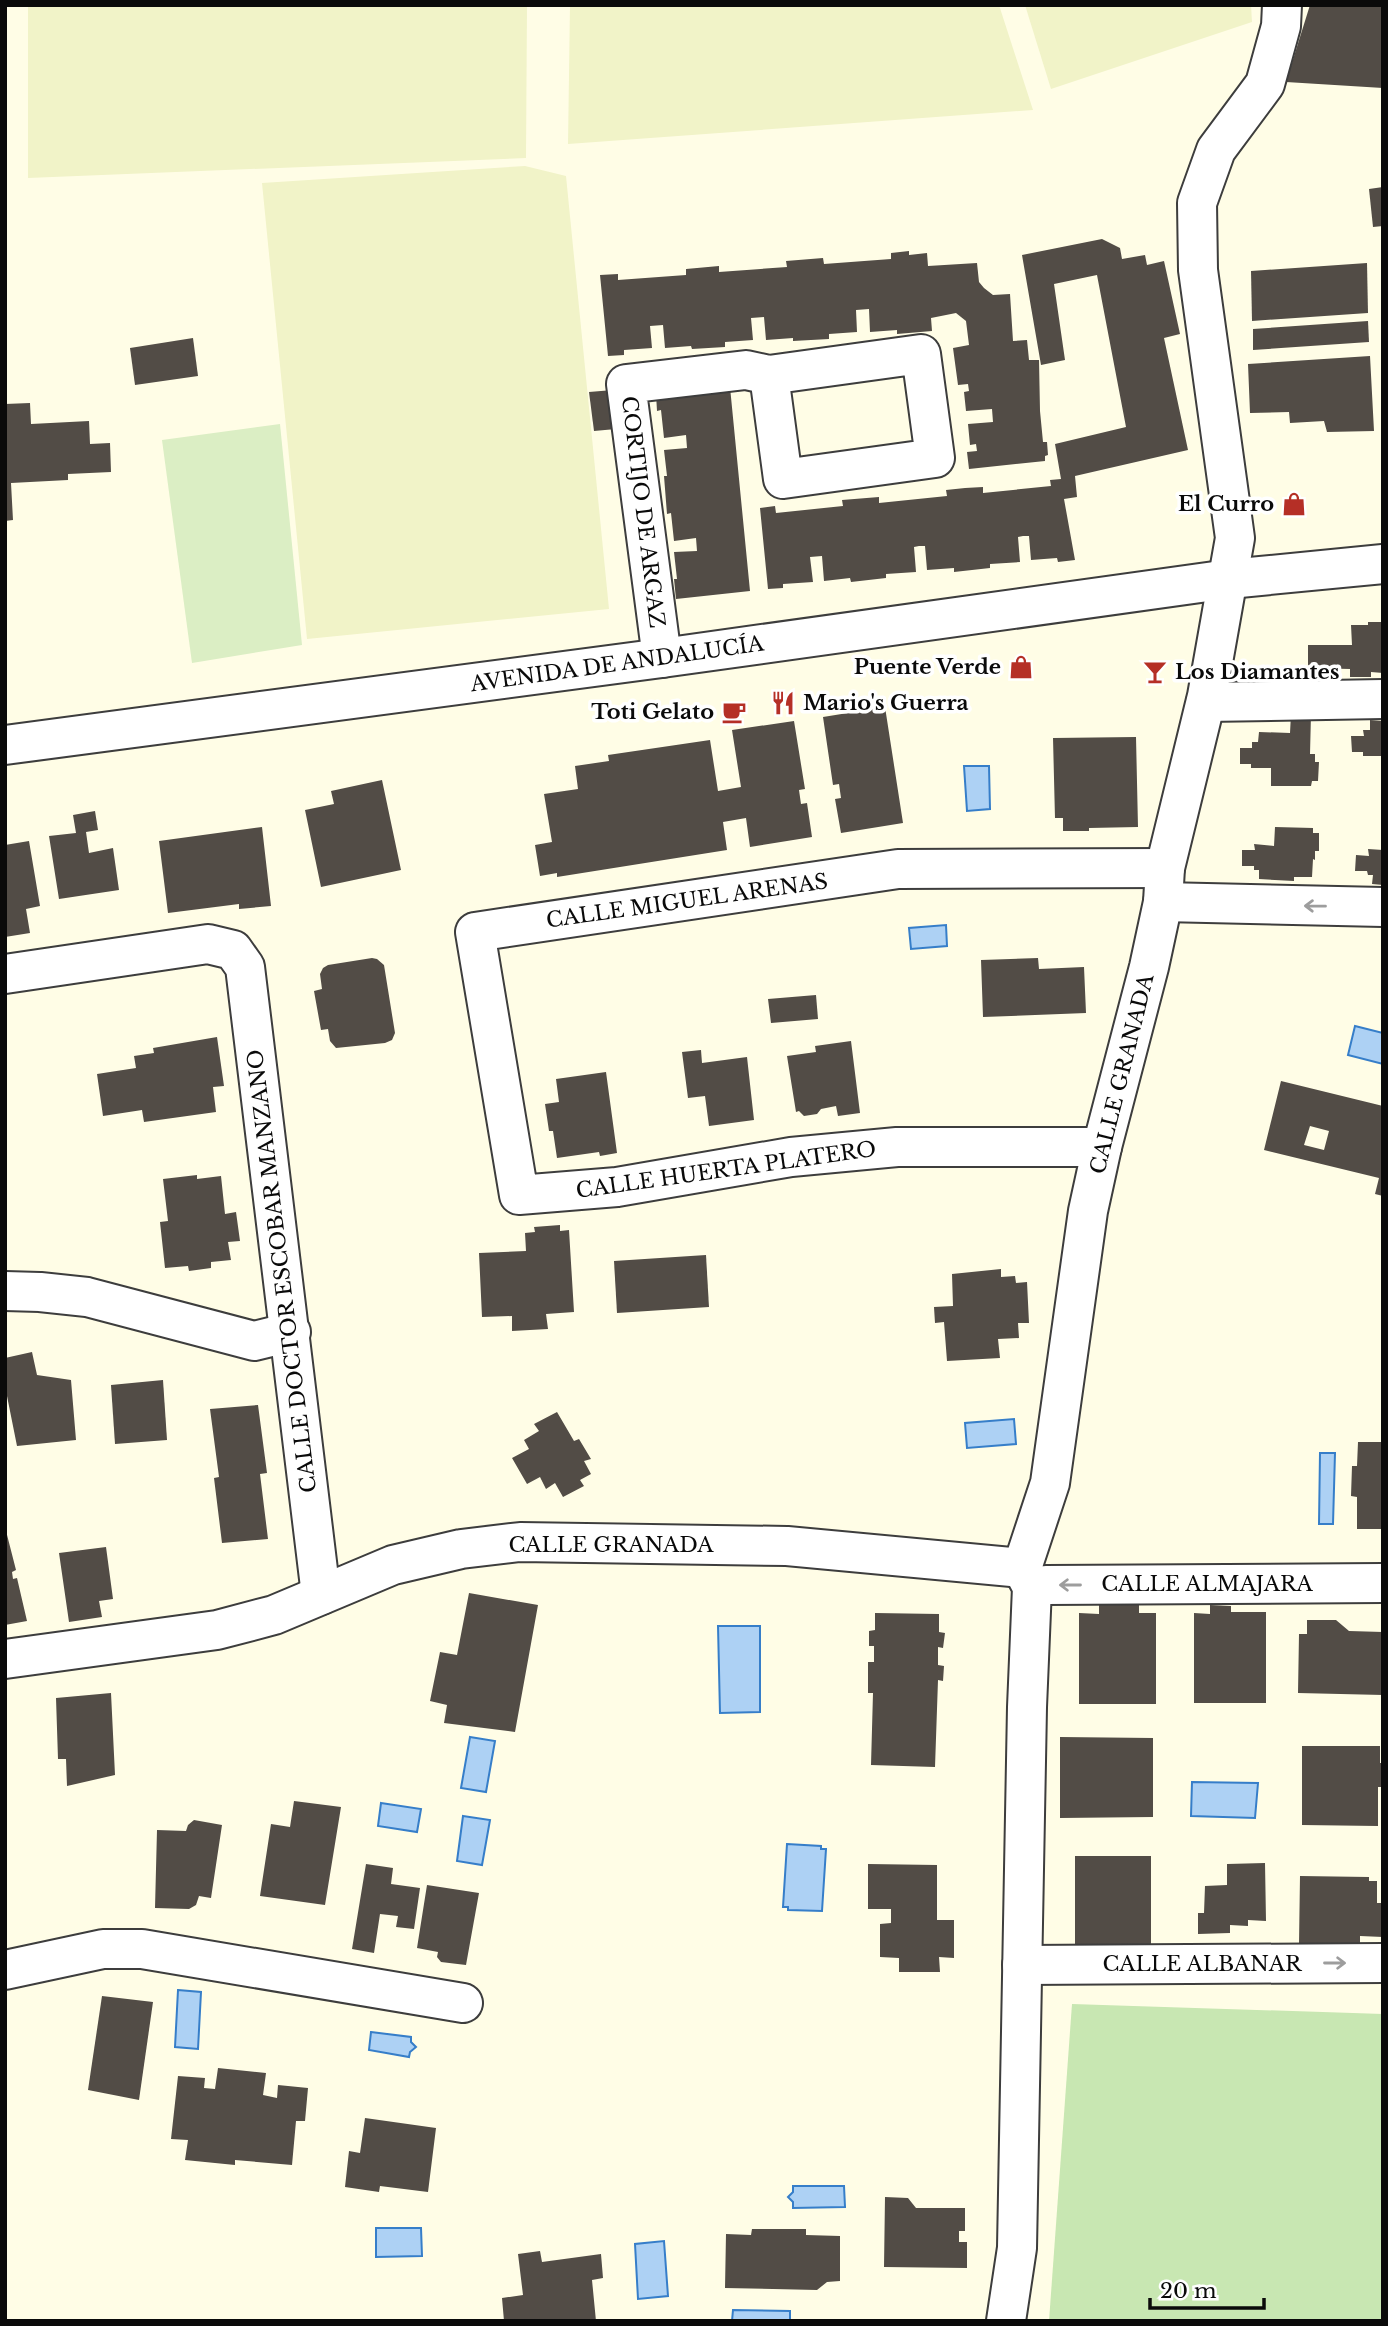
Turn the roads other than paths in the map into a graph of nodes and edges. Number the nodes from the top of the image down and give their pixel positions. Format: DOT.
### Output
graph roads {
  1 [pos="1282,5"];
  2 [pos="769,375"];
  3 [pos="1383,564"];
  4 [pos="1229,579"];
  5 [pos="662,659"];
  6 [pos="1383,699"];
  7 [pos="1206,702"];
  8 [pos="5,745"];
  9 [pos="1164,885"];
  10 [pos="1383,907"];
  11 [pos="5,974"];
  12 [pos="1102,1147"];
  13 [pos="519,1195"];
  14 [pos="5,1291"];
  15 [pos="291,1332"];
  16 [pos="1027,1578"];
  17 [pos="1383,1583"];
  18 [pos="321,1595"];
  19 [pos="5,1660"];
  20 [pos="1383,1963"];
  21 [pos="1022,1965"];
  22 [pos="5,1970"];
  23 [pos="463,2003"];
  24 [pos="1006,2321"];
  1 -- 4 [label="street, CALLE GRANADA"];
  2 -- 2 [label="street, CORTIJO DE ARGAZ"];
  2 -- 5 [label="street, CORTIJO DE ARGAZ"];
  3 -- 4 [label="street, AVENIDA DE ANDALUCÍA"];
  4 -- 5 [label="street, AVENIDA DE ANDALUCÍA"];
  4 -- 7 [label="street, CALLE GRANADA"];
  5 -- 8 [label="street, AVENIDA DE ANDALUCÍA"];
  6 -- 7 [label="street"];
  7 -- 9 [label="street, CALLE GRANADA"];
  10 -- 9 [label="street, one-way"];
  9 -- 12 [label="street, CALLE GRANADA"];
  9 -- 13 [label="street, CALLE MIGUEL ARENAS"];
  11 -- 15 [label="street, CALLE DOCTOR ESCOBAR MANZANO"];
  12 -- 13 [label="street, CALLE HUERTA PLATERO"];
  12 -- 16 [label="street, CALLE GRANADA"];
  14 -- 15 [label="street"];
  15 -- 18 [label="street, CALLE DOCTOR ESCOBAR MANZANO"];
  17 -- 16 [label="street, CALLE ALMAJARA, one-way"];
  16 -- 18 [label="street, CALLE GRANADA"];
  16 -- 21 [label="street, CALLE GRANADA"];
  18 -- 19 [label="street, CALLE GRANADA"];
  21 -- 20 [label="street, CALLE ALBANAR, one-way"];
  21 -- 24 [label="street, CALLE GRANADA"];
  22 -- 23 [label="street"];
}
